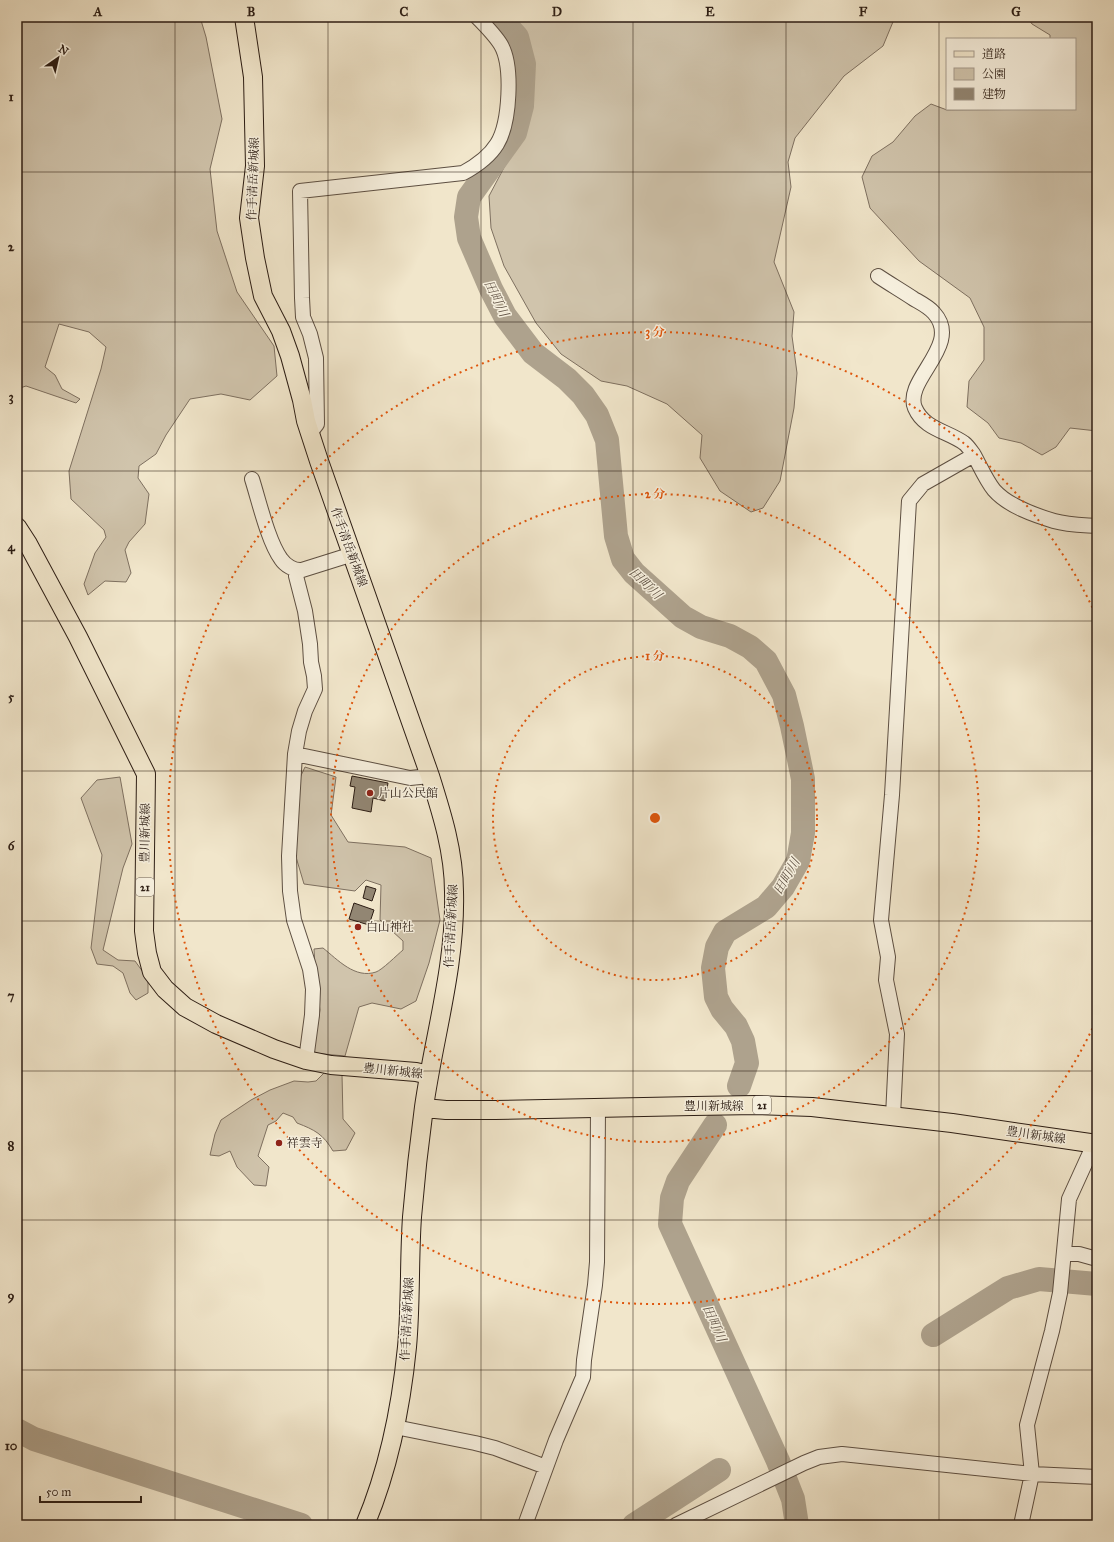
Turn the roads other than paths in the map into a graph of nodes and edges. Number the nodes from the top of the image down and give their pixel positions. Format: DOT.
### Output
graph roads {
  1 [pos="244,17"];
  2 [pos="477,17"];
  3 [pos="878,276"];
  4 [pos="310,433"];
  5 [pos="974,455"];
  6 [pos="252,479"];
  7 [pos="1097,526"];
  8 [pos="17,527"];
  9 [pos="352,554"];
  10 [pos="296,571"];
  11 [pos="295,754"];
  12 [pos="430,776"];
  13 [pos="306,1060"];
  14 [pos="430,1075"];
  15 [pos="424,1108"];
  16 [pos="598,1108"];
  17 [pos="893,1116"];
  18 [pos="1095,1144"];
  19 [pos="1064,1259"];
  20 [pos="1097,1259"];
  21 [pos="395,1427"];
  22 [pos="546,1467"];
  23 [pos="1032,1474"];
  24 [pos="1097,1477"];
  25 [pos="365,1525"];
  26 [pos="525,1525"];
  27 [pos="676,1525"];
  28 [pos="1021,1525"];
  1 -- 4 [label="main road, 作手清岳新城線"];
  2 -- 4 [label="street"];
  3 -- 5 [label="street"];
  4 -- 9 [label="main road, 作手清岳新城線"];
  5 -- 7 [label="street"];
  5 -- 17 [label="street"];
  6 -- 10 [label="street"];
  8 -- 13 [label="main road, 豊川新城線 / 21"];
  9 -- 10 [label="street"];
  9 -- 12 [label="main road, 作手清岳新城線"];
  10 -- 11 [label="street"];
  11 -- 12 [label="street"];
  11 -- 13 [label="street"];
  12 -- 14 [label="main road, 作手清岳新城線"];
  13 -- 14 [label="main road, 豊川新城線 / 21"];
  14 -- 15 [label="main road, 豊川新城線"];
  15 -- 16 [label="main road, 豊川新城線 / 21"];
  15 -- 21 [label="main road, 作手清岳新城線"];
  16 -- 17 [label="main road, 豊川新城線 / 21"];
  16 -- 22 [label="street"];
  17 -- 18 [label="main road, 豊川新城線 / 21"];
  18 -- 19 [label="street"];
  19 -- 20 [label="street"];
  19 -- 23 [label="street"];
  21 -- 22 [label="street"];
  21 -- 25 [label="main road, 作手清岳新城線"];
  22 -- 26 [label="street"];
  23 -- 24 [label="street"];
  23 -- 27 [label="street"];
  23 -- 28 [label="street"];
}
